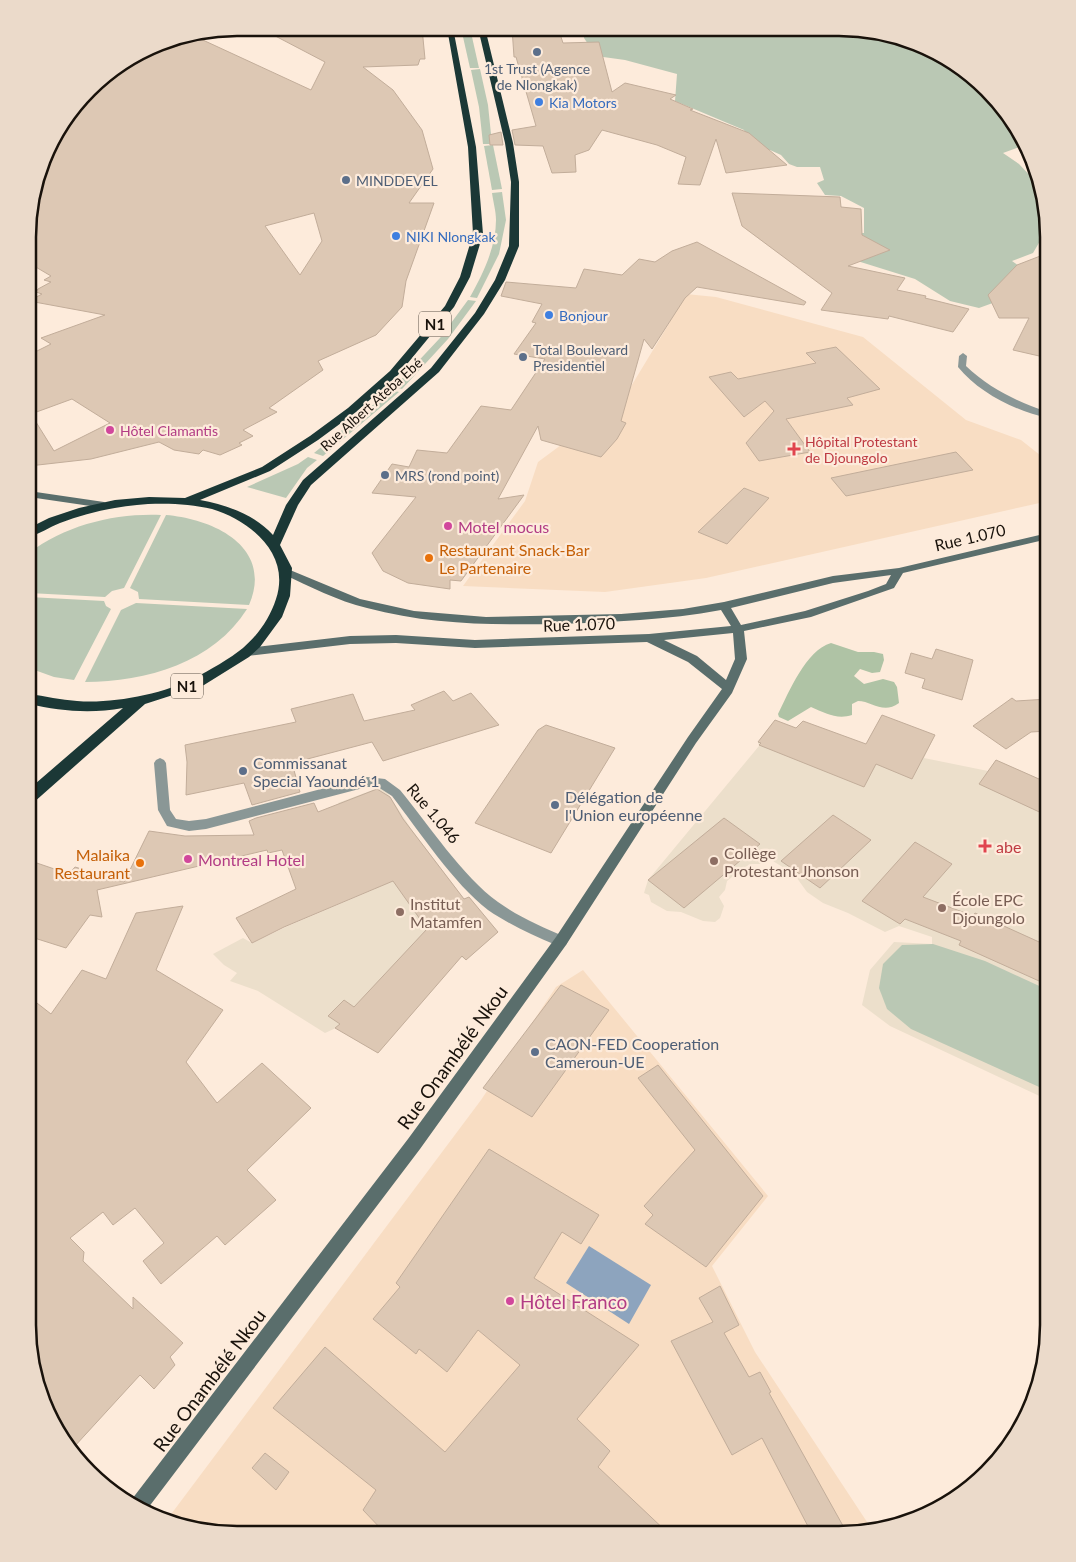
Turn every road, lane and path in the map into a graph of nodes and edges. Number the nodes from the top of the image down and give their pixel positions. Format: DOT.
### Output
graph roads {
  1 [pos="451,36"];
  2 [pos="483,36"];
  3 [pos="963,356"];
  4 [pos="1040,412"];
  5 [pos="36,495"];
  6 [pos="187,501"];
  7 [pos="104,505"];
  8 [pos="36,530"];
  9 [pos="1040,538"];
  10 [pos="275,544"];
  11 [pos="899,571"];
  12 [pos="286,572"];
  13 [pos="724,606"];
  14 [pos="738,630"];
  15 [pos="649,638"];
  16 [pos="246,652"];
  17 [pos="728,688"];
  18 [pos="36,701"];
  19 [pos="140,701"];
  20 [pos="160,763"];
  21 [pos="36,792"];
  22 [pos="561,941"];
  23 [pos="141,1501"];
  1 -- 6 [label="highway, N1"];
  2 -- 10 [label="highway, Rue Albert Ateba Ebé / N1"];
  3 -- 4 [label="street"];
  5 -- 7 [label="main road"];
  6 -- 7 [label="highway, N1"];
  6 -- 10 [label="highway, N1"];
  7 -- 8 [label="highway, N1"];
  9 -- 11 [label="main road, Rue 1.070"];
  10 -- 12 [label="highway, N1"];
  11 -- 13 [label="main road, Rue 1.070"];
  11 -- 14 [label="main road, Rue 1.070"];
  12 -- 13 [label="main road, Rue 1.070"];
  12 -- 16 [label="highway, N1"];
  13 -- 14 [label="main road, Rue Onambélé Nkou"];
  14 -- 15 [label="main road, Rue 1.070"];
  14 -- 17 [label="main road, Rue Onambélé Nkou"];
  15 -- 16 [label="main road, Rue 1.070"];
  15 -- 17 [label="main road"];
  16 -- 19 [label="highway, N1"];
  17 -- 22 [label="main road, Rue Onambélé Nkou"];
  18 -- 19 [label="highway, N1"];
  19 -- 21 [label="highway, N1"];
  20 -- 22 [label="street, Rue 1.046"];
  22 -- 23 [label="main road, Rue Onambélé Nkou"];
}
